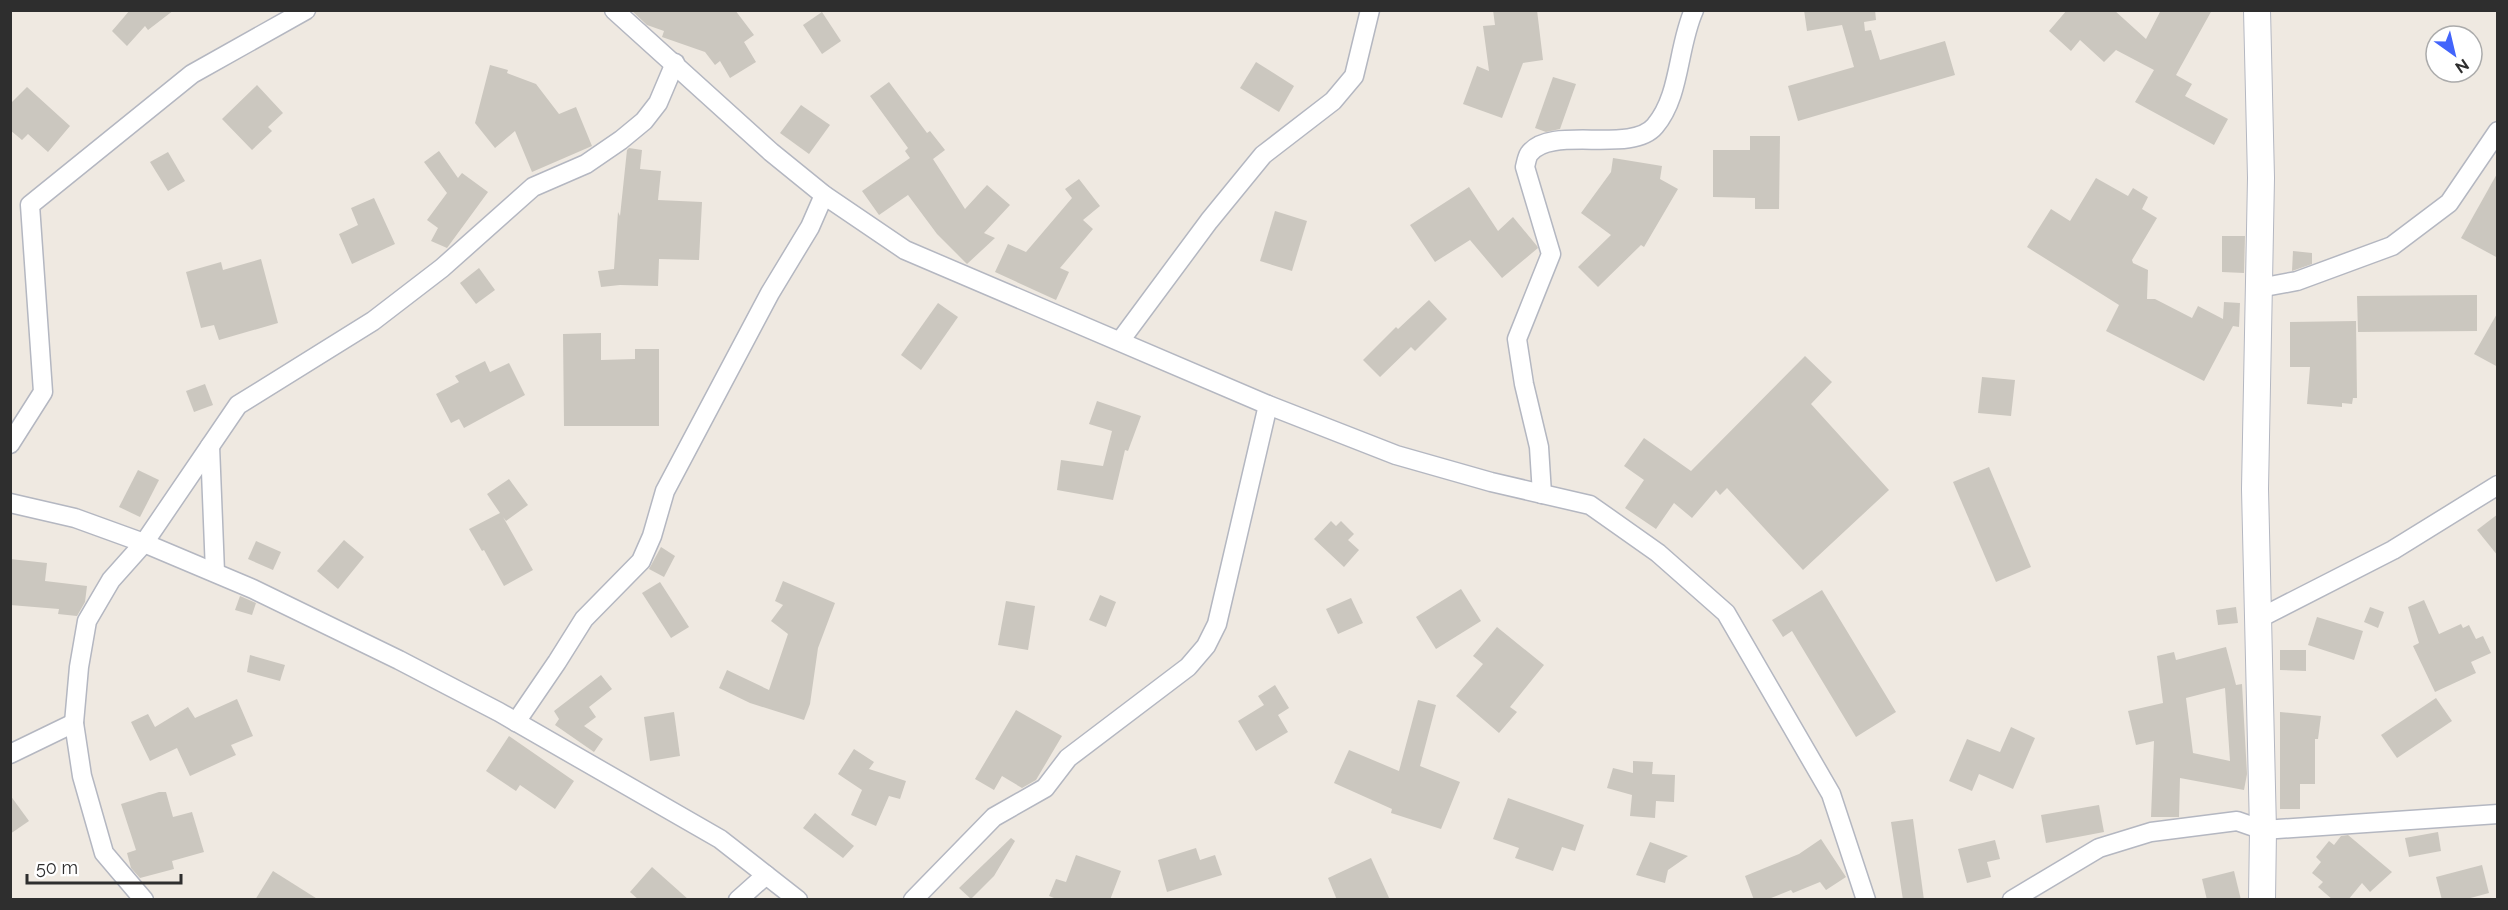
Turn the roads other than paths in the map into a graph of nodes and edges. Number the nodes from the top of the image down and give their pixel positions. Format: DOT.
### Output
graph roads {
  1 [pos="306,10"];
  2 [pos="614,10"];
  3 [pos="1370,10"];
  4 [pos="1694,10"];
  5 [pos="2257,10"];
  6 [pos="675,63"];
  7 [pos="2498,131"];
  8 [pos="824,195"];
  9 [pos="2259,288"];
  10 [pos="1120,341"];
  11 [pos="1268,405"];
  12 [pos="10,444"];
  13 [pos="210,446"];
  14 [pos="2498,485"];
  15 [pos="1542,494"];
  16 [pos="10,503"];
  17 [pos="144,543"];
  18 [pos="215,572"];
  19 [pos="2258,619"];
  20 [pos="516,722"];
  21 [pos="74,723"];
  22 [pos="10,754"];
  23 [pos="2498,814"];
  24 [pos="2263,830"];
  25 [pos="766,875"];
  26 [pos="144,900"];
  27 [pos="738,900"];
  28 [pos="798,900"];
  29 [pos="913,900"];
  30 [pos="1866,900"];
  31 [pos="2012,900"];
  32 [pos="2262,900"];
  1 -- 12 [label="street"];
  2 -- 6 [label="street"];
  3 -- 10 [label="street"];
  4 -- 15 [label="street"];
  5 -- 9 [label="street"];
  6 -- 8 [label="street"];
  6 -- 13 [label="street"];
  7 -- 9 [label="street"];
  8 -- 10 [label="street"];
  8 -- 20 [label="street"];
  9 -- 19 [label="street"];
  10 -- 11 [label="street"];
  11 -- 15 [label="street"];
  11 -- 29 [label="street"];
  13 -- 17 [label="street"];
  13 -- 18 [label="street"];
  14 -- 19 [label="street"];
  15 -- 30 [label="street"];
  16 -- 17 [label="street"];
  17 -- 18 [label="street"];
  17 -- 21 [label="street"];
  18 -- 20 [label="street"];
  19 -- 24 [label="street"];
  20 -- 25 [label="street"];
  21 -- 22 [label="street"];
  21 -- 26 [label="street"];
  23 -- 24 [label="street"];
  24 -- 31 [label="street"];
  24 -- 32 [label="street"];
  25 -- 27 [label="street"];
  25 -- 28 [label="street"];
}
